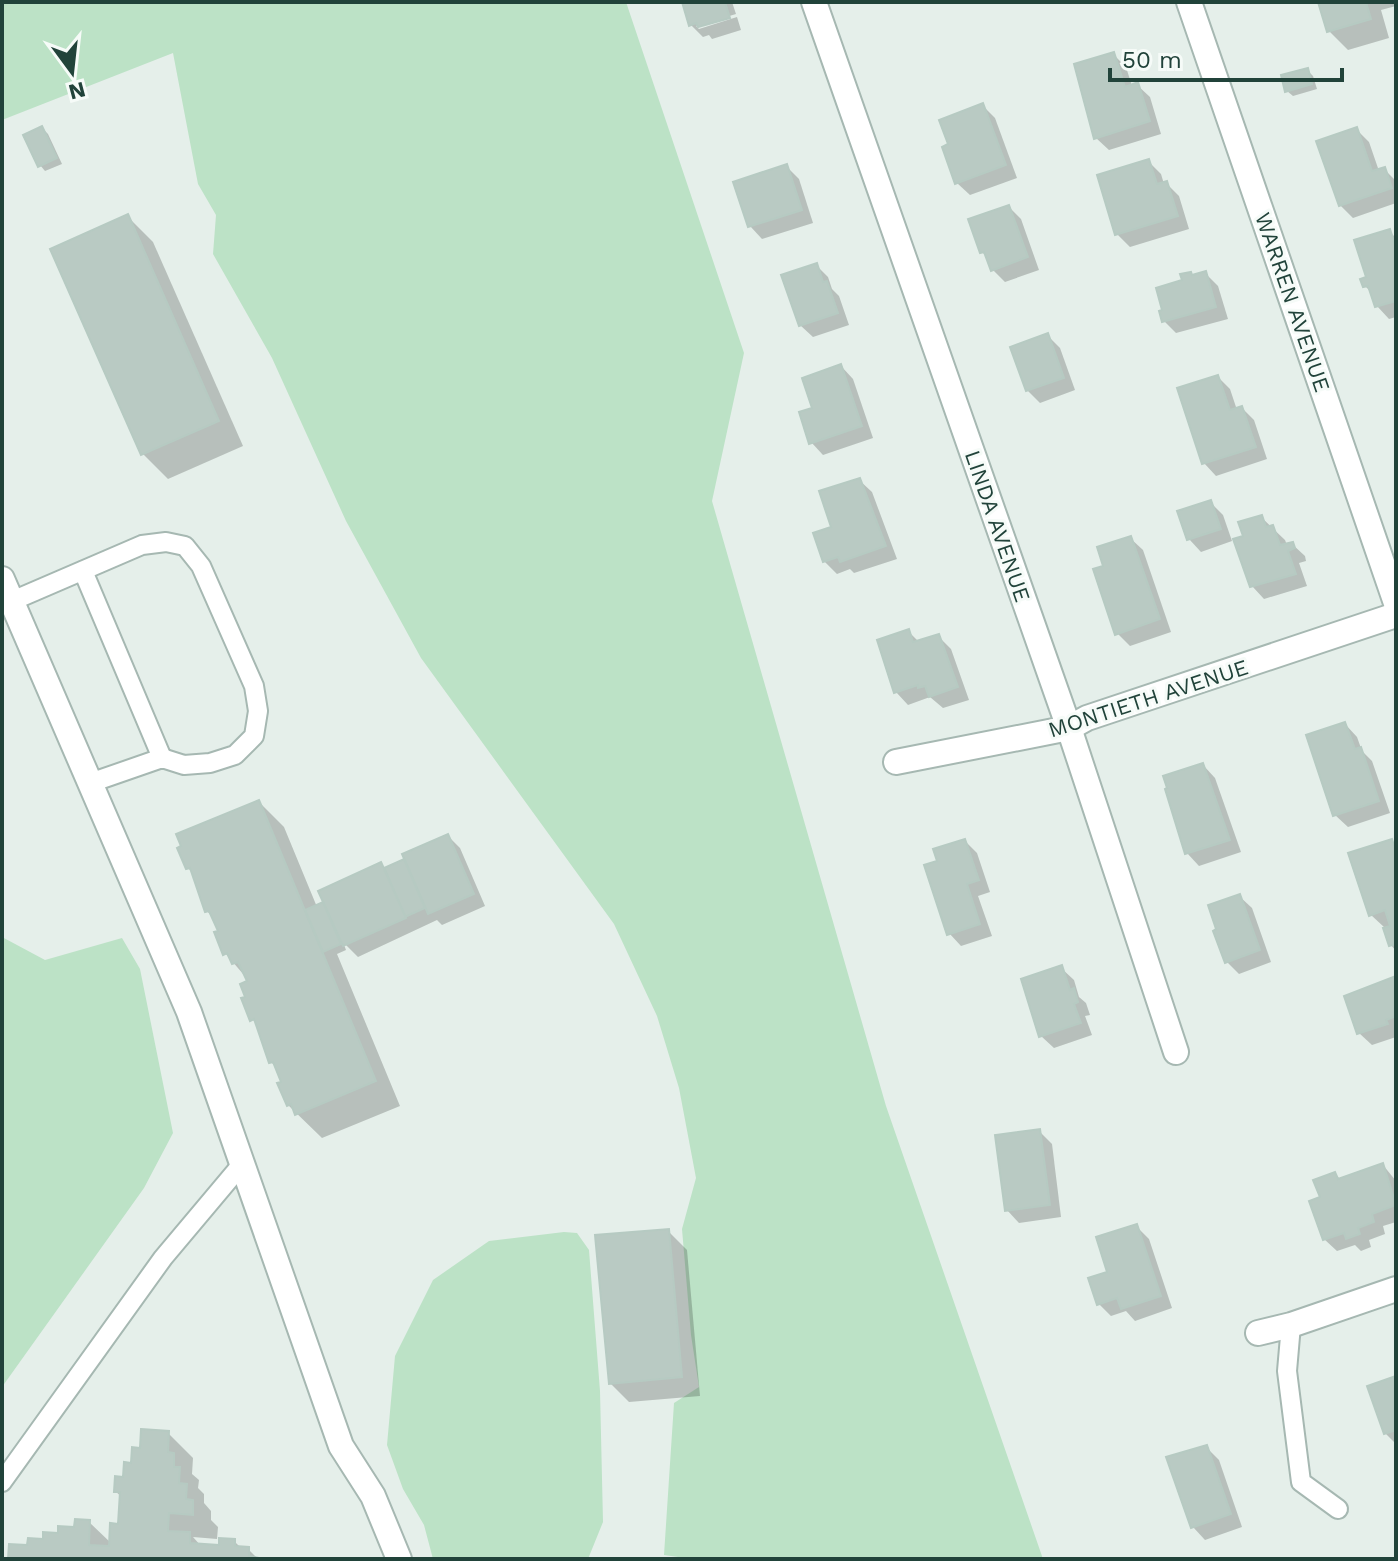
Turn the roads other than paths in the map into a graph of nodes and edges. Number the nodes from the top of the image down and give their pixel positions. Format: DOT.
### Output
graph roads {
  1 [pos="814,2"];
  2 [pos="1189,2"];
  3 [pos="83,571"];
  4 [pos="2,579"];
  5 [pos="12,601"];
  6 [pos="1396,603"];
  7 [pos="1396,615"];
  8 [pos="1069,728"];
  9 [pos="162,758"];
  10 [pos="896,762"];
  11 [pos="90,783"];
  12 [pos="1176,1052"];
  13 [pos="242,1164"];
  14 [pos="1396,1289"];
  15 [pos="1291,1325"];
  16 [pos="1258,1333"];
  17 [pos="2,1482"];
  18 [pos="1338,1509"];
  19 [pos="399,1559"];
  1 -- 8 [label="street, LINDA AVENUE"];
  2 -- 6 [label="street, WARREN AVENUE"];
  3 -- 5 [label="lane"];
  3 -- 9 [label="lane"];
  3 -- 9 [label="lane"];
  4 -- 5 [label="street"];
  5 -- 11 [label="street"];
  7 -- 8 [label="street, MONTIETH AVENUE"];
  8 -- 10 [label="street, MONTIETH AVENUE"];
  8 -- 12 [label="street, LINDA AVENUE"];
  9 -- 11 [label="lane"];
  11 -- 13 [label="street"];
  13 -- 17 [label="lane"];
  13 -- 19 [label="street"];
  14 -- 15 [label="street"];
  15 -- 16 [label="street"];
  15 -- 18 [label="lane"];
}
